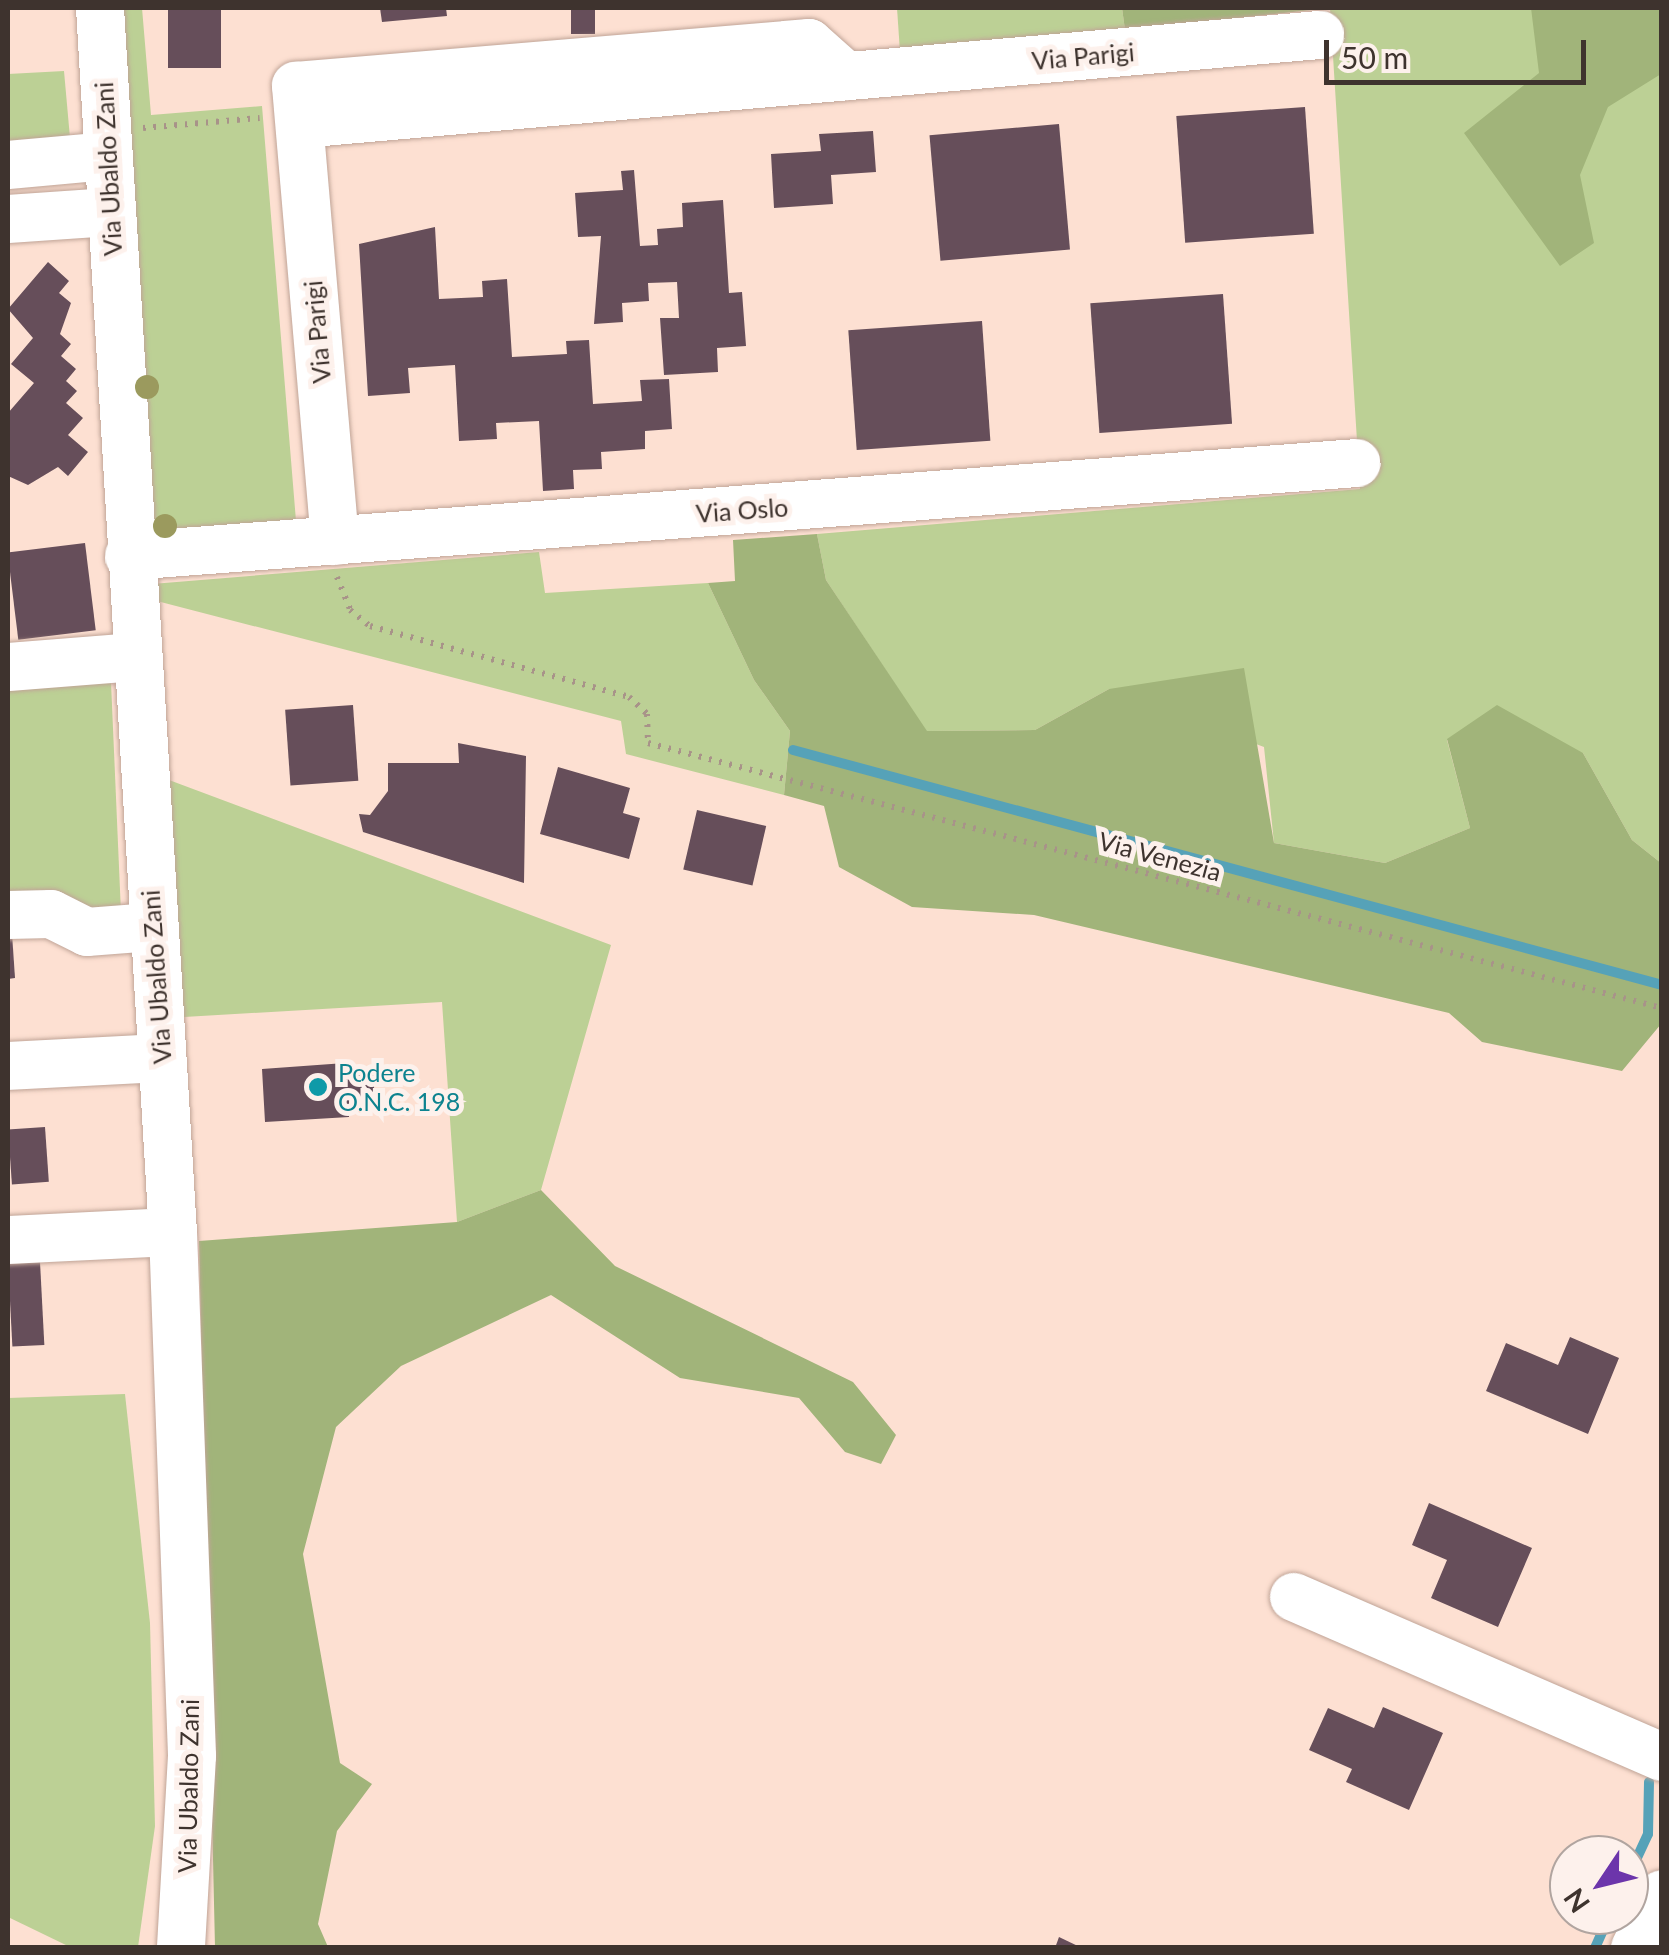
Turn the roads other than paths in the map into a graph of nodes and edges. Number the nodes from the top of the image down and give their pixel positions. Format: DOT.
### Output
graph roads {
  1 [pos="100,8"];
  2 [pos="1320,35"];
  3 [pos="740,47"];
  4 [pos="115,143"];
  5 [pos="8,165"];
  6 [pos="110,212"];
  7 [pos="8,219"];
  8 [pos="1356,463"];
  9 [pos="335,541"];
  10 [pos="128,556"];
  11 [pos="134,657"];
  12 [pos="8,667"];
  13 [pos="8,915"];
  14 [pos="152,926"];
  15 [pos="161,1058"];
  16 [pos="8,1066"];
  17 [pos="173,1232"];
  18 [pos="8,1240"];
  19 [pos="1294,1597"];
  20 [pos="1662,1757"];
  21 [pos="1662,1894"];
  22 [pos="180,1948"];
  23 [pos="1636,1948"];
  1 -- 4 [label="street, Via Ubaldo Zani"];
  2 -- 3 [label="street, Via Parigi"];
  3 -- 9 [label="street, Via Parigi"];
  4 -- 5 [label="street"];
  4 -- 6 [label="street, Via Ubaldo Zani"];
  6 -- 7 [label="street"];
  6 -- 10 [label="street, Via Ubaldo Zani"];
  8 -- 9 [label="street, Via Oslo"];
  9 -- 10 [label="street, Via Oslo"];
  10 -- 11 [label="street, Via Ubaldo Zani"];
  11 -- 12 [label="street"];
  11 -- 14 [label="street, Via Ubaldo Zani"];
  13 -- 14 [label="street"];
  14 -- 15 [label="street, Via Ubaldo Zani"];
  15 -- 16 [label="street"];
  15 -- 17 [label="street, Via Ubaldo Zani"];
  17 -- 18 [label="street"];
  17 -- 22 [label="street, Via Ubaldo Zani"];
  19 -- 20 [label="street"];
  21 -- 23 [label="street"];
}
